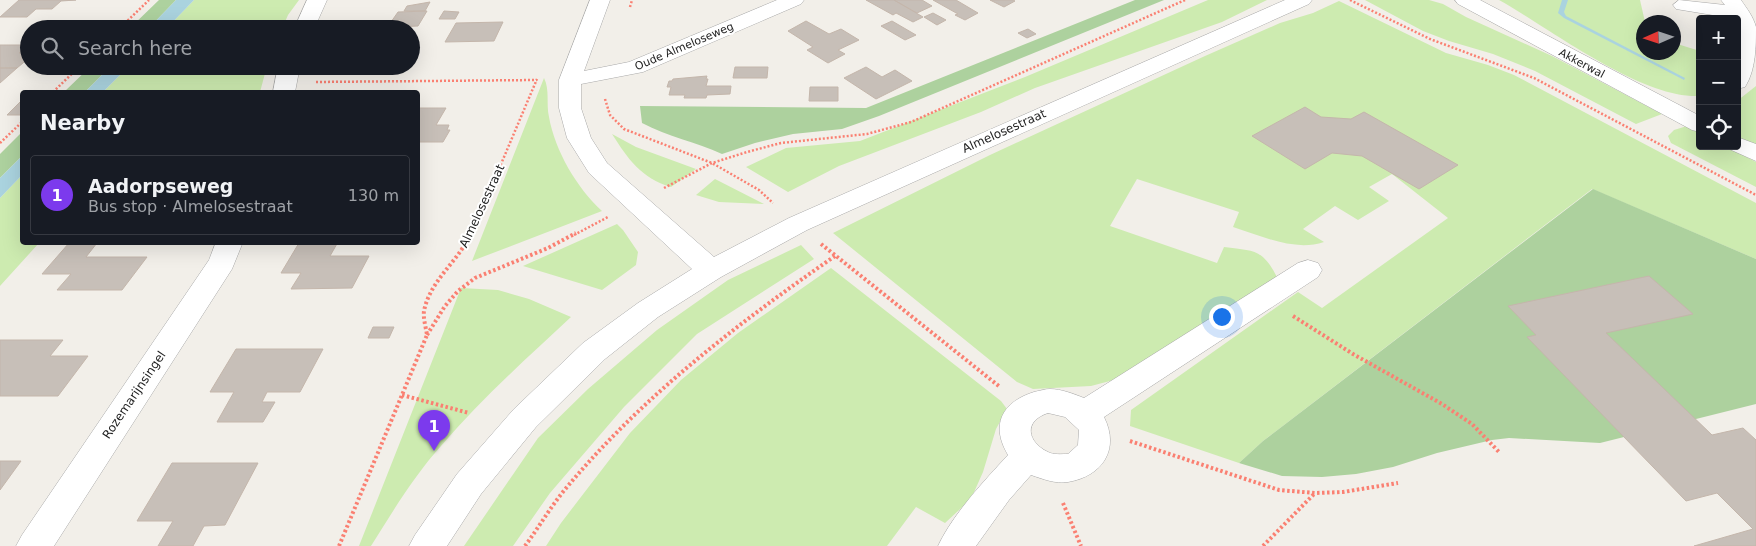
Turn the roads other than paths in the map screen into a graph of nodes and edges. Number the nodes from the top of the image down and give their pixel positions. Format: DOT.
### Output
graph roads {
  1 [pos="317,0"];
  2 [pos="600,0"];
  3 [pos="794,0"];
  4 [pos="1302,0"];
  5 [pos="1465,0"];
  6 [pos="1683,5"];
  7 [pos="1736,7"];
  8 [pos="308,20"];
  9 [pos="1741,76"];
  10 [pos="570,80"];
  11 [pos="1694,116"];
  12 [pos="1741,146"];
  13 [pos="1756,154"];
  14 [pos="229,245"];
  15 [pos="711,270"];
  16 [pos="1308,270"];
  17 [pos="1090,424"];
  18 [pos="1040,462"];
  19 [pos="34,546"];
  20 [pos="427,546"];
  21 [pos="956,546"];
  1 -- 8 [label="street"];
  2 -- 10 [label="street"];
  3 -- 10 [label="street, Oude Almeloseweg"];
  4 -- 15 [label="street, Almelosestraat"];
  5 -- 11 [label="street, Akkerwal"];
  6 -- 7 [label="street"];
  7 -- 9 [label="street"];
  10 -- 15 [label="street"];
  12 -- 13 [label="street"];
  14 -- 19 [label="street, Rozemarijnsingel"];
  15 -- 20 [label="street, Almelosestraat"];
  16 -- 17 [label="street"];
  17 -- 18 [label="street"];
  17 -- 18 [label="street"];
  18 -- 21 [label="street"];
}
